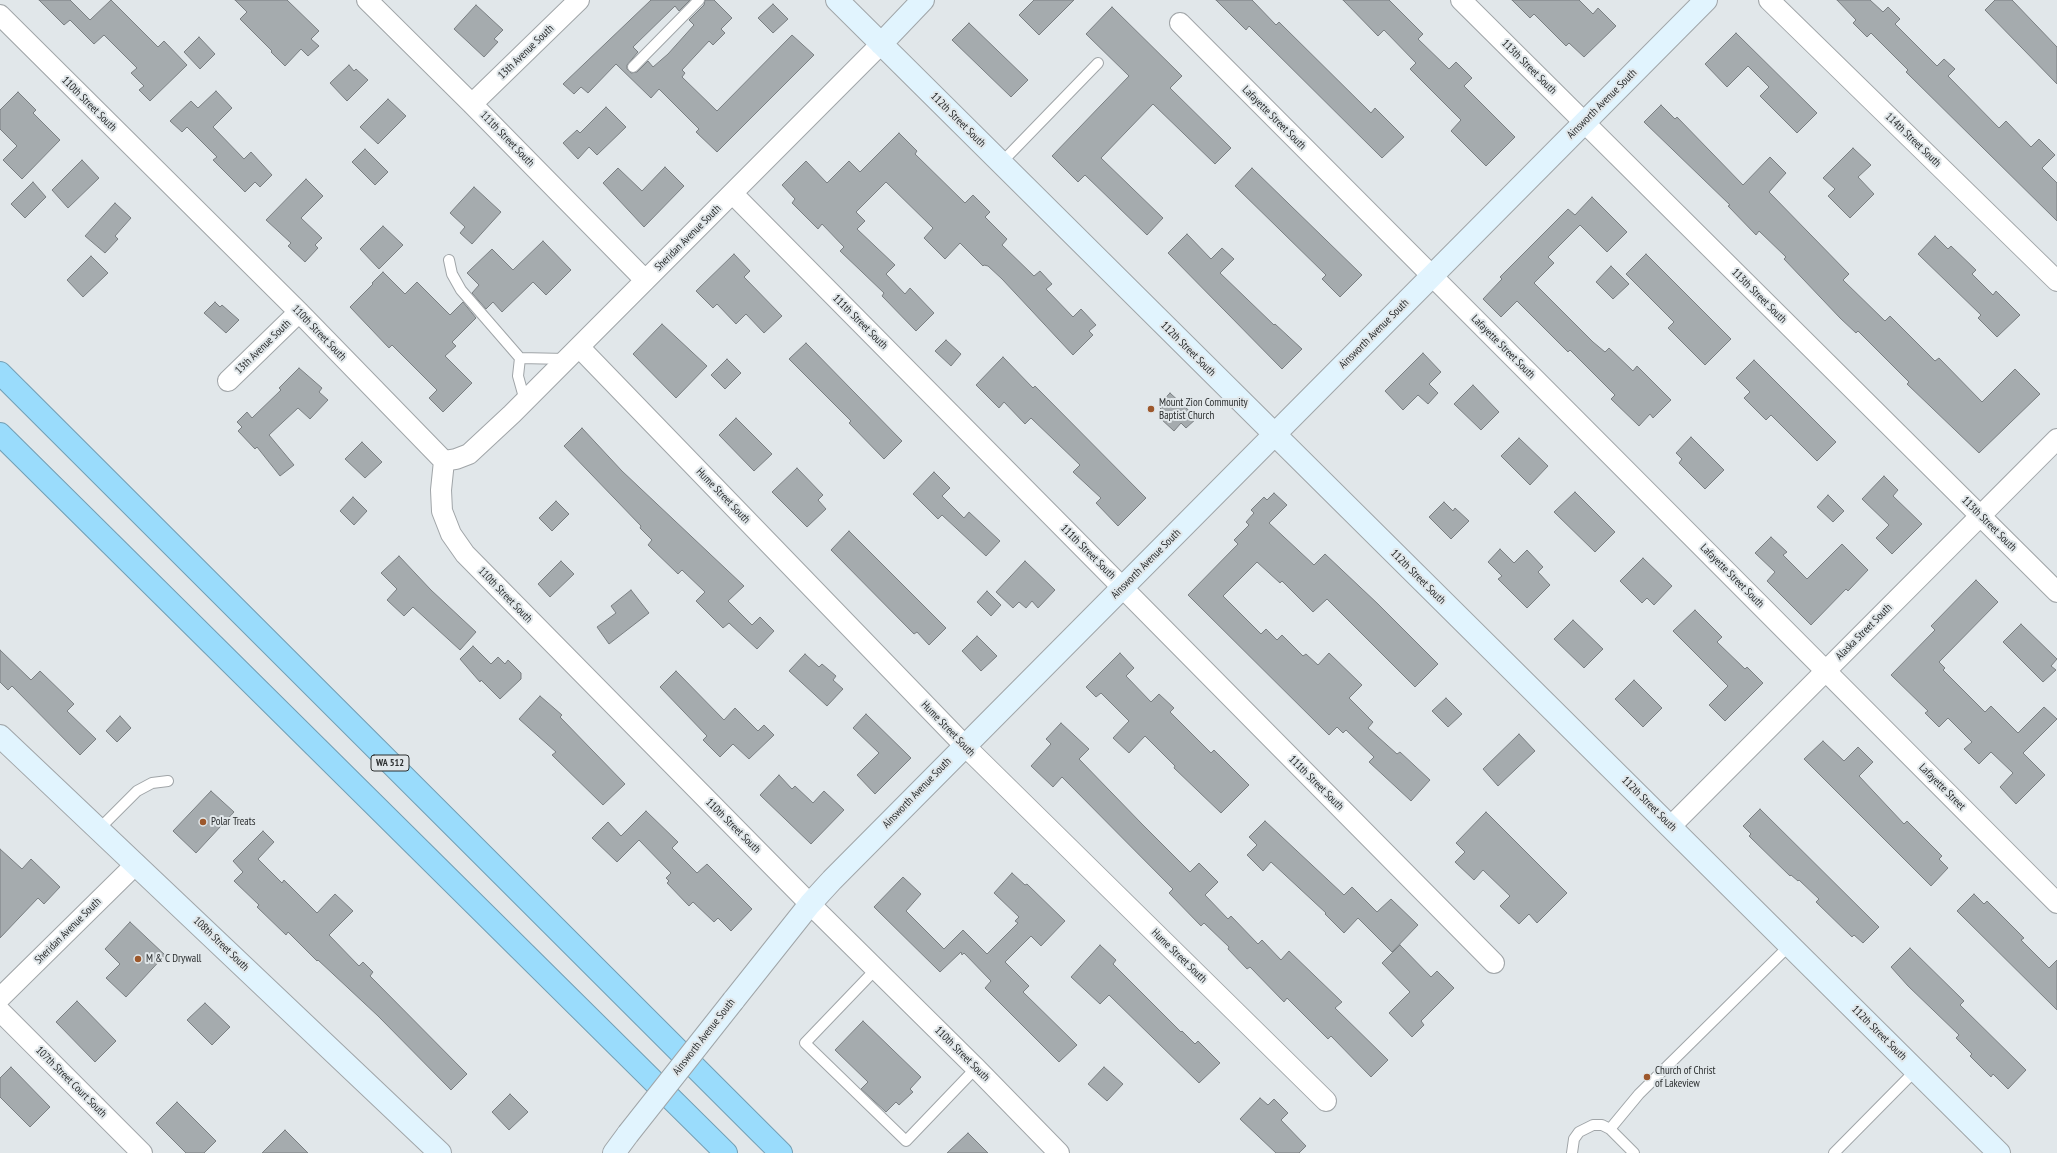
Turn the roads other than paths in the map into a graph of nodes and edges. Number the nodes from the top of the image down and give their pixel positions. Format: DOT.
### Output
graph roads {
  1 [pos="367,0"];
  2 [pos="579,0"];
  3 [pos="699,0"];
  4 [pos="837,0"];
  5 [pos="923,0"];
  6 [pos="1461,0"];
  7 [pos="1706,0"];
  8 [pos="1769,0"];
  9 [pos="0,15"];
  10 [pos="1180,24"];
  11 [pos="881,44"];
  12 [pos="1098,63"];
  13 [pos="633,67"];
  14 [pos="472,104"];
  15 [pos="1584,122"];
  16 [pos="1001,163"];
  17 [pos="733,194"];
  18 [pos="449,260"];
  19 [pos="1432,275"];
  20 [pos="645,280"];
  21 [pos="2057,281"];
  22 [pos="299,312"];
  23 [pos="574,354"];
  24 [pos="520,358"];
  25 [pos="0,373"];
  26 [pos="228,381"];
  27 [pos="525,401"];
  28 [pos="0,434"];
  29 [pos="1274,434"];
  30 [pos="2057,438"];
  31 [pos="444,461"];
  32 [pos="1981,515"];
  33 [pos="1123,587"];
  34 [pos="2057,592"];
  35 [pos="1826,670"];
  36 [pos="0,736"];
  37 [pos="964,745"];
  38 [pos="168,781"];
  39 [pos="1671,826"];
  40 [pos="99,828"];
  41 [pos="136,864"];
  42 [pos="2057,903"];
  43 [pos="810,904"];
  44 [pos="1790,944"];
  45 [pos="1494,963"];
  46 [pos="876,969"];
  47 [pos="0,998"];
  48 [pos="0,1011"];
  49 [pos="976,1068"];
  50 [pos="1916,1070"];
  51 [pos="1326,1101"];
  52 [pos="1610,1129"];
  53 [pos="1629,1151"];
  54 [pos="142,1153"];
  55 [pos="440,1153"];
  56 [pos="614,1153"];
  57 [pos="726,1153"];
  58 [pos="781,1153"];
  59 [pos="1059,1153"];
  60 [pos="1572,1153"];
  61 [pos="1834,1153"];
  62 [pos="2000,1153"];
  1 -- 14 [label="street, 111th Street South"];
  2 -- 14 [label="street, 13th Avenue South"];
  3 -- 13 [label="lane"];
  4 -- 11 [label="street, 112th Street South"];
  5 -- 11 [label="street, Sheridan Avenue South"];
  6 -- 15 [label="street, 113th Street South"];
  7 -- 15 [label="street, Ainsworth Avenue South"];
  8 -- 21 [label="street, 114th Street South"];
  9 -- 22 [label="street, 110th Street South"];
  10 -- 19 [label="street, Lafayette Street South"];
  11 -- 16 [label="street, 112th Street South"];
  11 -- 17 [label="street, Sheridan Avenue South"];
  12 -- 16 [label="lane"];
  14 -- 20 [label="street, 111th Street South"];
  15 -- 19 [label="street, Ainsworth Avenue South"];
  15 -- 32 [label="street, 113th Street South"];
  16 -- 29 [label="street, 112th Street South"];
  17 -- 20 [label="street, Sheridan Avenue South"];
  17 -- 33 [label="street, 111th Street South"];
  18 -- 24 [label="lane"];
  19 -- 29 [label="street, Ainsworth Avenue South"];
  19 -- 35 [label="street, Lafayette Street South"];
  20 -- 23 [label="street, Sheridan Avenue South"];
  22 -- 26 [label="street, 13th Avenue South"];
  22 -- 31 [label="street, 110th Street South"];
  23 -- 24 [label="lane"];
  23 -- 27 [label="street, Sheridan Avenue South"];
  23 -- 37 [label="street, Hume Street South"];
  24 -- 27 [label="lane"];
  25 -- 58 [label="highway, WA 512"];
  27 -- 31 [label="street, Sheridan Avenue South"];
  28 -- 57 [label="highway"];
  29 -- 33 [label="street, Ainsworth Avenue South"];
  29 -- 39 [label="street, 112th Street South"];
  30 -- 32 [label="street, Alaska Street South"];
  31 -- 43 [label="street, 110th Street South"];
  32 -- 34 [label="street, 113th Street South"];
  32 -- 35 [label="street, Alaska Street South"];
  33 -- 37 [label="street, Ainsworth Avenue South"];
  33 -- 45 [label="street, 111th Street South"];
  35 -- 39 [label="street, Alaska Street South"];
  35 -- 42 [label="street, Lafayette Street"];
  36 -- 40 [label="street, 108th Street South"];
  37 -- 43 [label="street, Ainsworth Avenue South"];
  37 -- 51 [label="street, Hume Street South"];
  38 -- 40 [label="lane"];
  39 -- 44 [label="street, 112th Street South"];
  40 -- 41 [label="street, 108th Street South"];
  41 -- 47 [label="street, Sheridan Avenue South"];
  41 -- 55 [label="street, 108th Street South"];
  43 -- 46 [label="street, 110th Street South"];
  43 -- 56 [label="street, Ainsworth Avenue South, bridge"];
  44 -- 50 [label="street, 112th Street South"];
  44 -- 52 [label="lane"];
  46 -- 49 [label="street, 110th Street South"];
  46 -- 49 [label="lane"];
  48 -- 54 [label="street, 107th Street Court South"];
  49 -- 59 [label="street, 110th Street South"];
  50 -- 61 [label="lane"];
  50 -- 62 [label="street, 112th Street South"];
  52 -- 53 [label="lane"];
  52 -- 60 [label="lane"];
}
